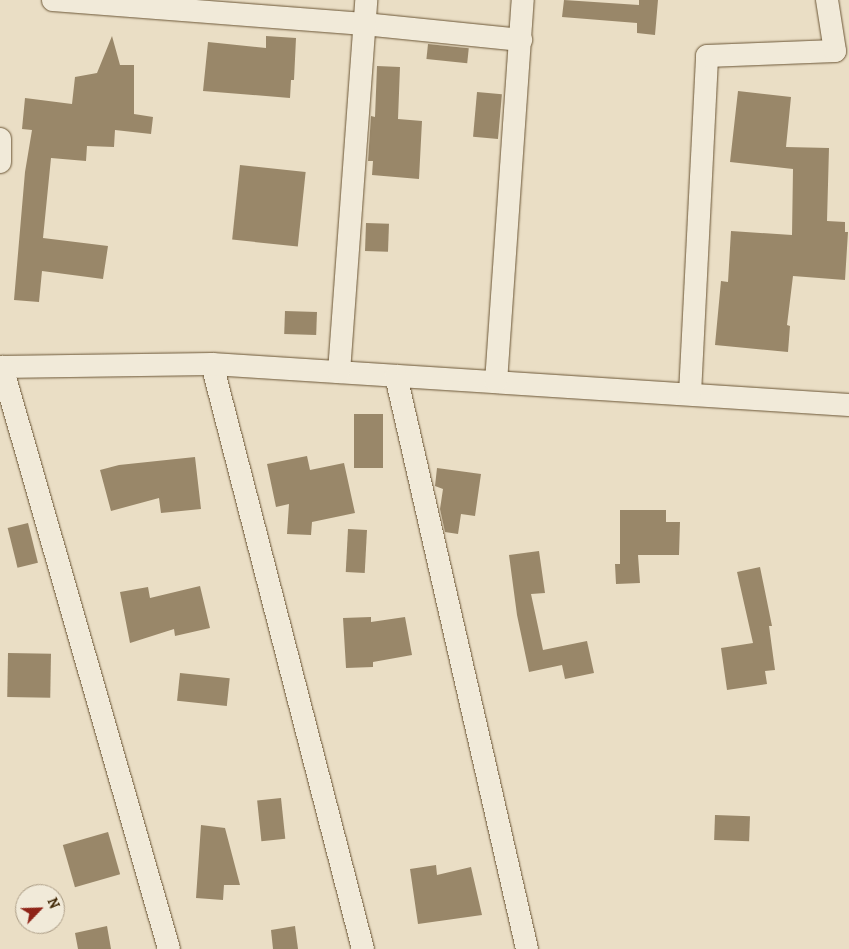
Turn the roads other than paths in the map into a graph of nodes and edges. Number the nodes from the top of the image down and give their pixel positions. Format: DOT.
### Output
graph roads {
  1 [pos="53,0"];
  2 [pos="366,0"];
  3 [pos="523,0"];
  4 [pos="827,0"];
  5 [pos="364,24"];
  6 [pos="521,40"];
  7 [pos="0,140"];
  8 [pos="0,162"];
  9 [pos="212,364"];
  10 [pos="1,367"];
  11 [pos="340,372"];
  12 [pos="396,376"];
  13 [pos="496,382"];
  14 [pos="690,394"];
  15 [pos="849,405"];
  16 [pos="169,949"];
  17 [pos="363,949"];
  18 [pos="527,949"];
  1 -- 5 [label="street"];
  2 -- 5 [label="street"];
  3 -- 6 [label="street"];
  4 -- 14 [label="street"];
  5 -- 6 [label="street"];
  5 -- 11 [label="street"];
  6 -- 13 [label="street"];
  7 -- 8 [label="street"];
  9 -- 10 [label="street"];
  9 -- 11 [label="street"];
  9 -- 17 [label="street"];
  10 -- 16 [label="street"];
  11 -- 12 [label="street"];
  12 -- 13 [label="street"];
  12 -- 18 [label="street"];
  13 -- 14 [label="street"];
  14 -- 15 [label="street"];
}
